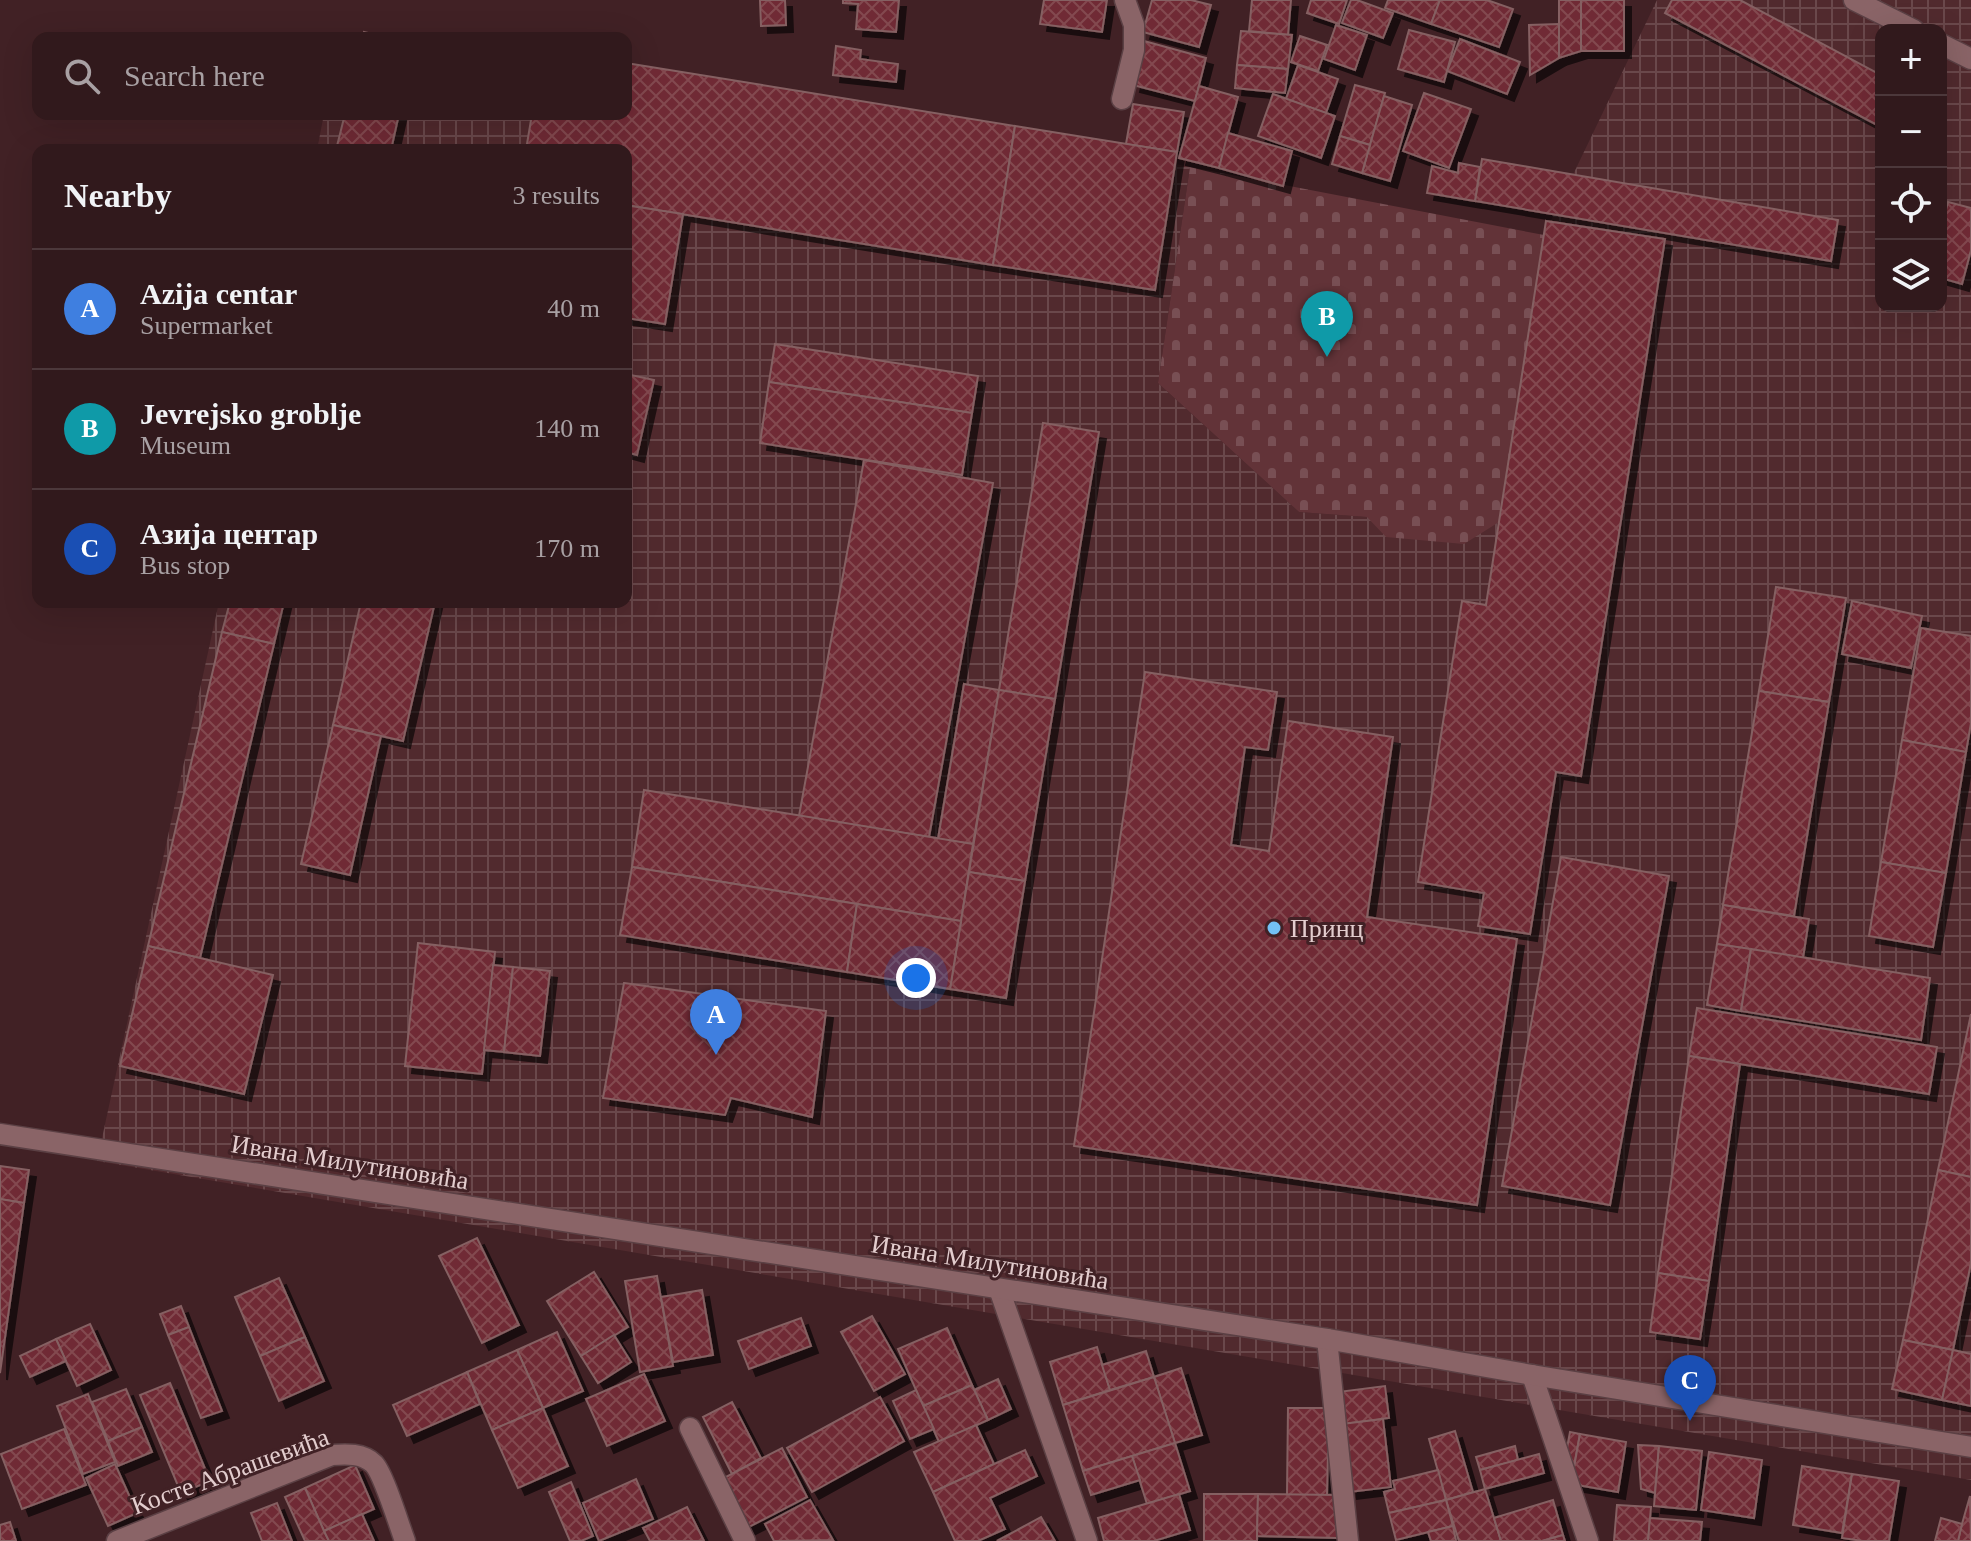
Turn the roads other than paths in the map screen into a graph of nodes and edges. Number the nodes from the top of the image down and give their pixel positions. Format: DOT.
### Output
graph roads {
  1 [pos="1125,0"];
  2 [pos="1854,0"];
  3 [pos="1902,24"];
  4 [pos="1947,47"];
  5 [pos="1971,59"];
  6 [pos="1122,99"];
  7 [pos="0,1134"];
  8 [pos="999,1289"];
  9 [pos="1327,1339"];
  10 [pos="1532,1375"];
  11 [pos="690,1428"];
  12 [pos="1971,1447"];
  13 [pos="117,1541"];
  14 [pos="405,1541"];
  15 [pos="745,1541"];
  16 [pos="1087,1541"];
  17 [pos="1348,1541"];
  18 [pos="1588,1541"];
  1 -- 6 [label="street"];
  2 -- 3 [label="street"];
  4 -- 5 [label="street"];
  7 -- 8 [label="street, Ивана Милутиновића"];
  8 -- 9 [label="street, Ивана Милутиновића"];
  8 -- 16 [label="street"];
  9 -- 10 [label="street, Ивана Милутиновића"];
  9 -- 17 [label="street"];
  10 -- 12 [label="street, Ивана Милутиновића"];
  10 -- 18 [label="street"];
  11 -- 15 [label="street"];
  13 -- 14 [label="street, Косте Абрашевића"];
}
